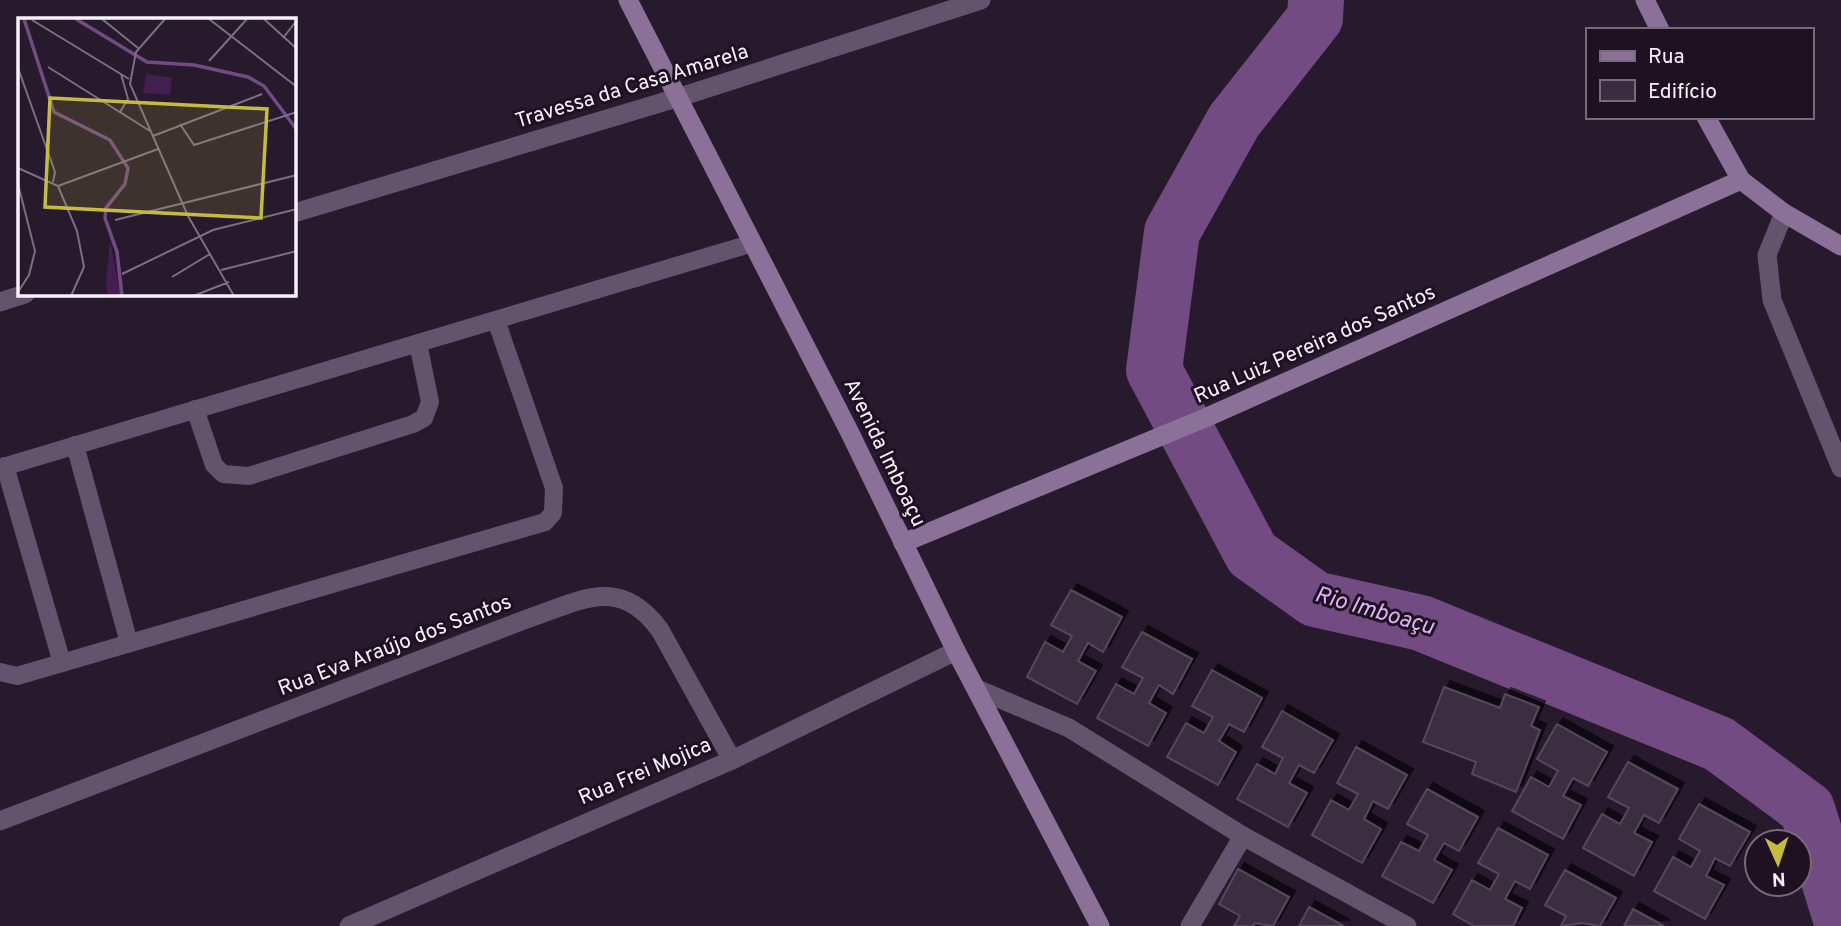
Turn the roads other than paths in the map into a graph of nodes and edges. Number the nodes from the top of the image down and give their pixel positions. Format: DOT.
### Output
graph roads {
  1 [pos="628,0"];
  2 [pos="981,0"];
  3 [pos="1645,0"];
  4 [pos="1659,28"];
  5 [pos="680,97"];
  6 [pos="1707,119"];
  7 [pos="1741,180"];
  8 [pos="296,212"];
  9 [pos="1784,213"];
  10 [pos="753,243"];
  11 [pos="1841,246"];
  12 [pos="19,296"];
  13 [pos="0,302"];
  14 [pos="496,320"];
  15 [pos="418,343"];
  16 [pos="195,410"];
  17 [pos="75,445"];
  18 [pos="3,467"];
  19 [pos="1841,468"];
  20 [pos="903,543"];
  21 [pos="129,643"];
  22 [pos="956,651"];
  23 [pos="62,663"];
  24 [pos="0,673"];
  25 [pos="977,689"];
  26 [pos="732,760"];
  27 [pos="0,821"];
  28 [pos="1243,836"];
  29 [pos="349,926"];
  30 [pos="1100,926"];
  31 [pos="1190,926"];
  32 [pos="1407,926"];
  1 -- 5 [label="main road, Avenida Imboaçu"];
  2 -- 5 [label="street, Travessa da Casa Amarela"];
  3 -- 4 [label="main road"];
  5 -- 8 [label="street, Travessa da Casa Amarela"];
  5 -- 10 [label="main road, Avenida Imboaçu"];
  6 -- 7 [label="main road"];
  7 -- 9 [label="main road"];
  7 -- 20 [label="main road, Rua Luiz Pereira dos Santos"];
  9 -- 11 [label="main road"];
  9 -- 19 [label="street"];
  10 -- 14 [label="lane"];
  10 -- 20 [label="main road, Avenida Imboaçu"];
  12 -- 13 [label="street"];
  14 -- 15 [label="lane"];
  14 -- 21 [label="lane"];
  15 -- 16 [label="lane"];
  15 -- 16 [label="lane"];
  16 -- 17 [label="lane"];
  17 -- 18 [label="lane"];
  17 -- 21 [label="lane"];
  18 -- 23 [label="lane"];
  20 -- 22 [label="main road, Avenida Imboaçu"];
  21 -- 23 [label="lane"];
  22 -- 25 [label="main road, Avenida Imboaçu"];
  22 -- 26 [label="street, Rua Frei Mojica"];
  23 -- 24 [label="lane"];
  25 -- 28 [label="street"];
  25 -- 30 [label="main road, Avenida Imboaçu"];
  26 -- 27 [label="street, Rua Eva Araújo dos Santos"];
  26 -- 29 [label="street, Rua Frei Mojica"];
  28 -- 31 [label="street"];
  28 -- 32 [label="street"];
}
